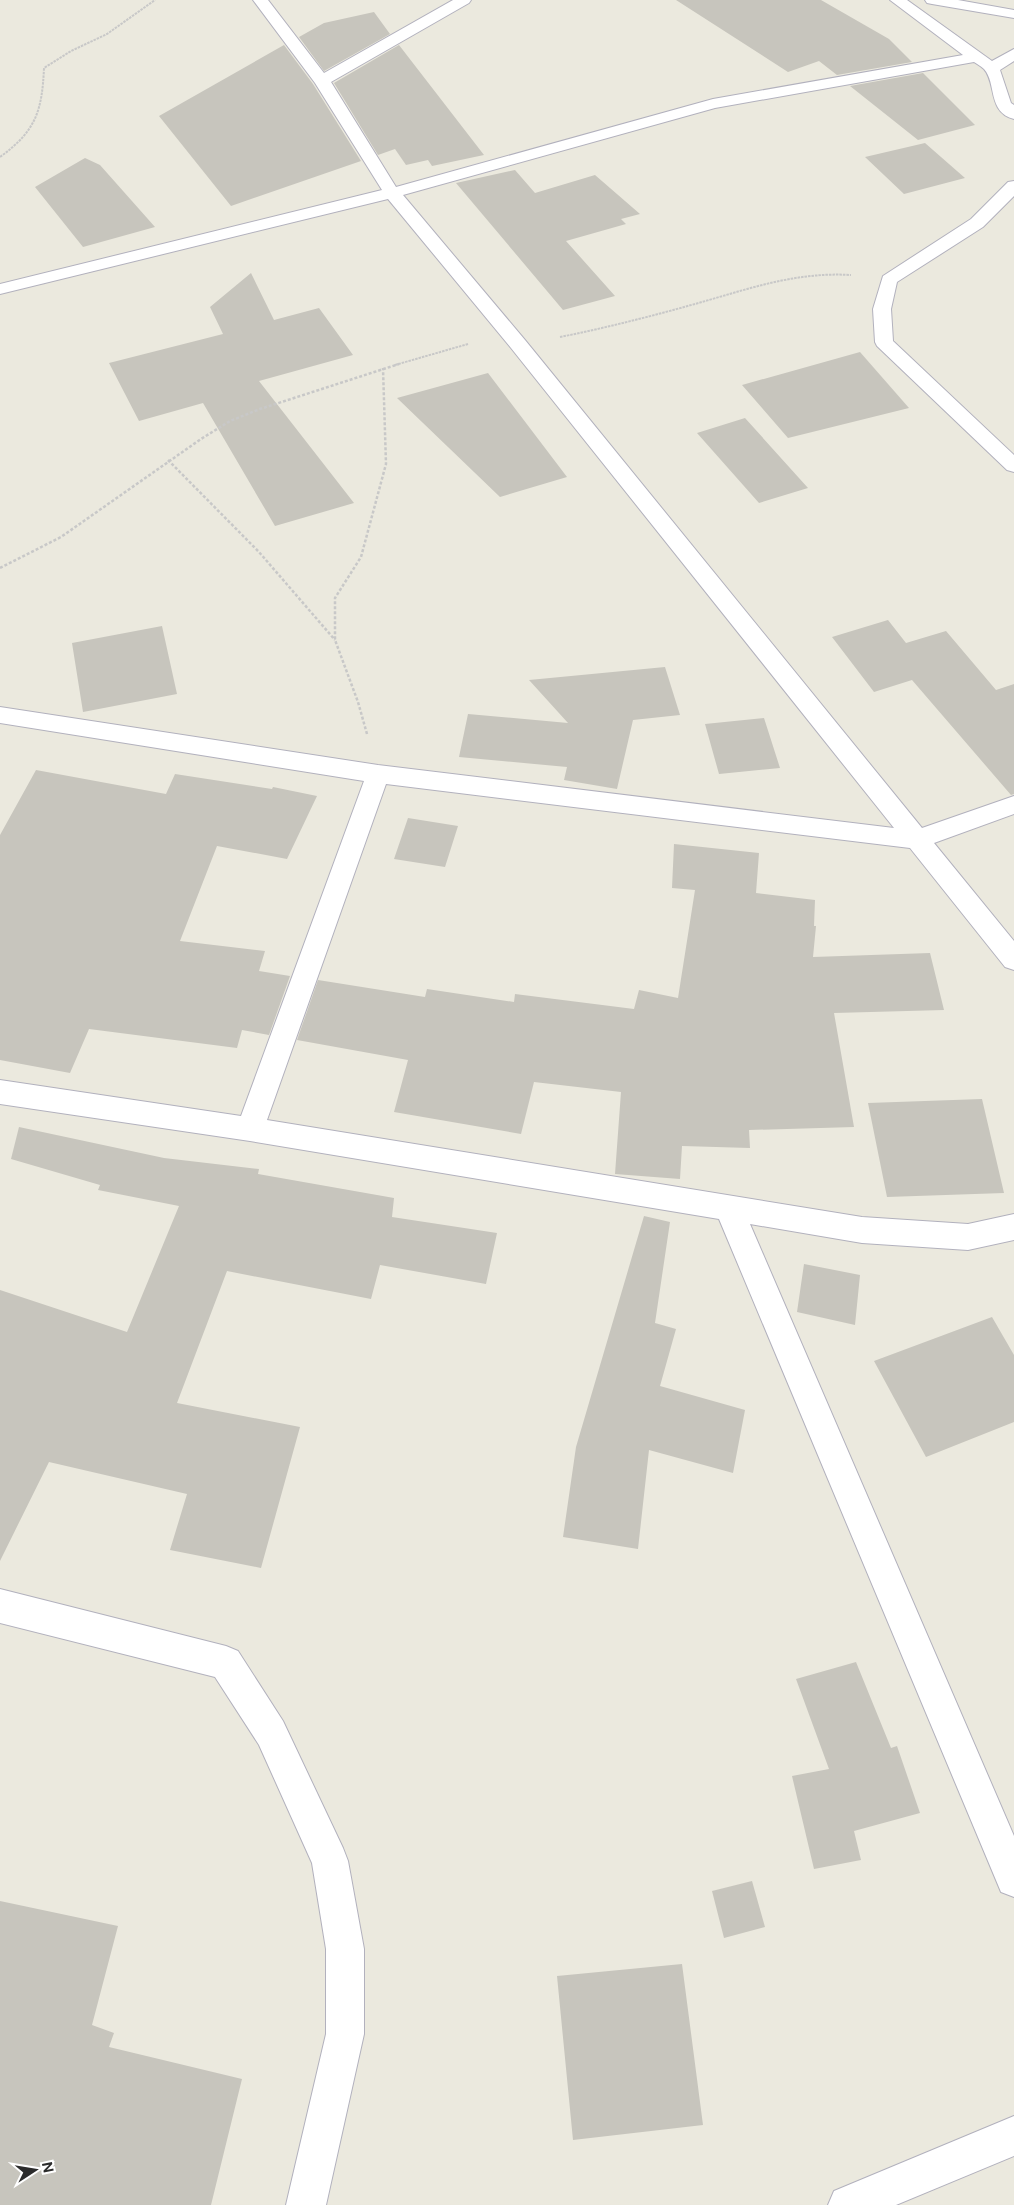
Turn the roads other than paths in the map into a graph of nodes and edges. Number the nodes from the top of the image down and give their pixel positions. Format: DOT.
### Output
graph roads {
  1 [pos="260,0"];
  2 [pos="464,0"];
  3 [pos="897,0"];
  4 [pos="932,0"];
  5 [pos="1014,14"];
  6 [pos="1014,54"];
  7 [pos="976,57"];
  8 [pos="992,68"];
  9 [pos="322,82"];
  10 [pos="1014,114"];
  11 [pos="1014,186"];
  12 [pos="392,193"];
  13 [pos="0,289"];
  14 [pos="1014,466"];
  15 [pos="0,715"];
  16 [pos="378,774"];
  17 [pos="1014,805"];
  18 [pos="917,840"];
  19 [pos="1014,960"];
  20 [pos="0,1092"];
  21 [pos="250,1130"];
  22 [pos="728,1208"];
  23 [pos="1014,1226"];
  24 [pos="2,1612"];
  25 [pos="1014,1879"];
  26 [pos="1014,2136"];
  27 [pos="306,2205"];
  28 [pos="848,2205"];
  1 -- 9 [label="street"];
  2 -- 9 [label="street"];
  3 -- 7 [label="street"];
  4 -- 5 [label="street"];
  6 -- 8 [label="street"];
  7 -- 8 [label="street"];
  7 -- 12 [label="street"];
  8 -- 10 [label="street"];
  9 -- 12 [label="street"];
  11 -- 14 [label="street"];
  12 -- 13 [label="street"];
  12 -- 18 [label="street"];
  15 -- 16 [label="street"];
  16 -- 18 [label="street"];
  16 -- 21 [label="street"];
  17 -- 18 [label="street"];
  18 -- 19 [label="street"];
  20 -- 21 [label="street"];
  21 -- 22 [label="street"];
  22 -- 23 [label="street"];
  22 -- 25 [label="street"];
  24 -- 27 [label="street"];
  26 -- 28 [label="street"];
}
